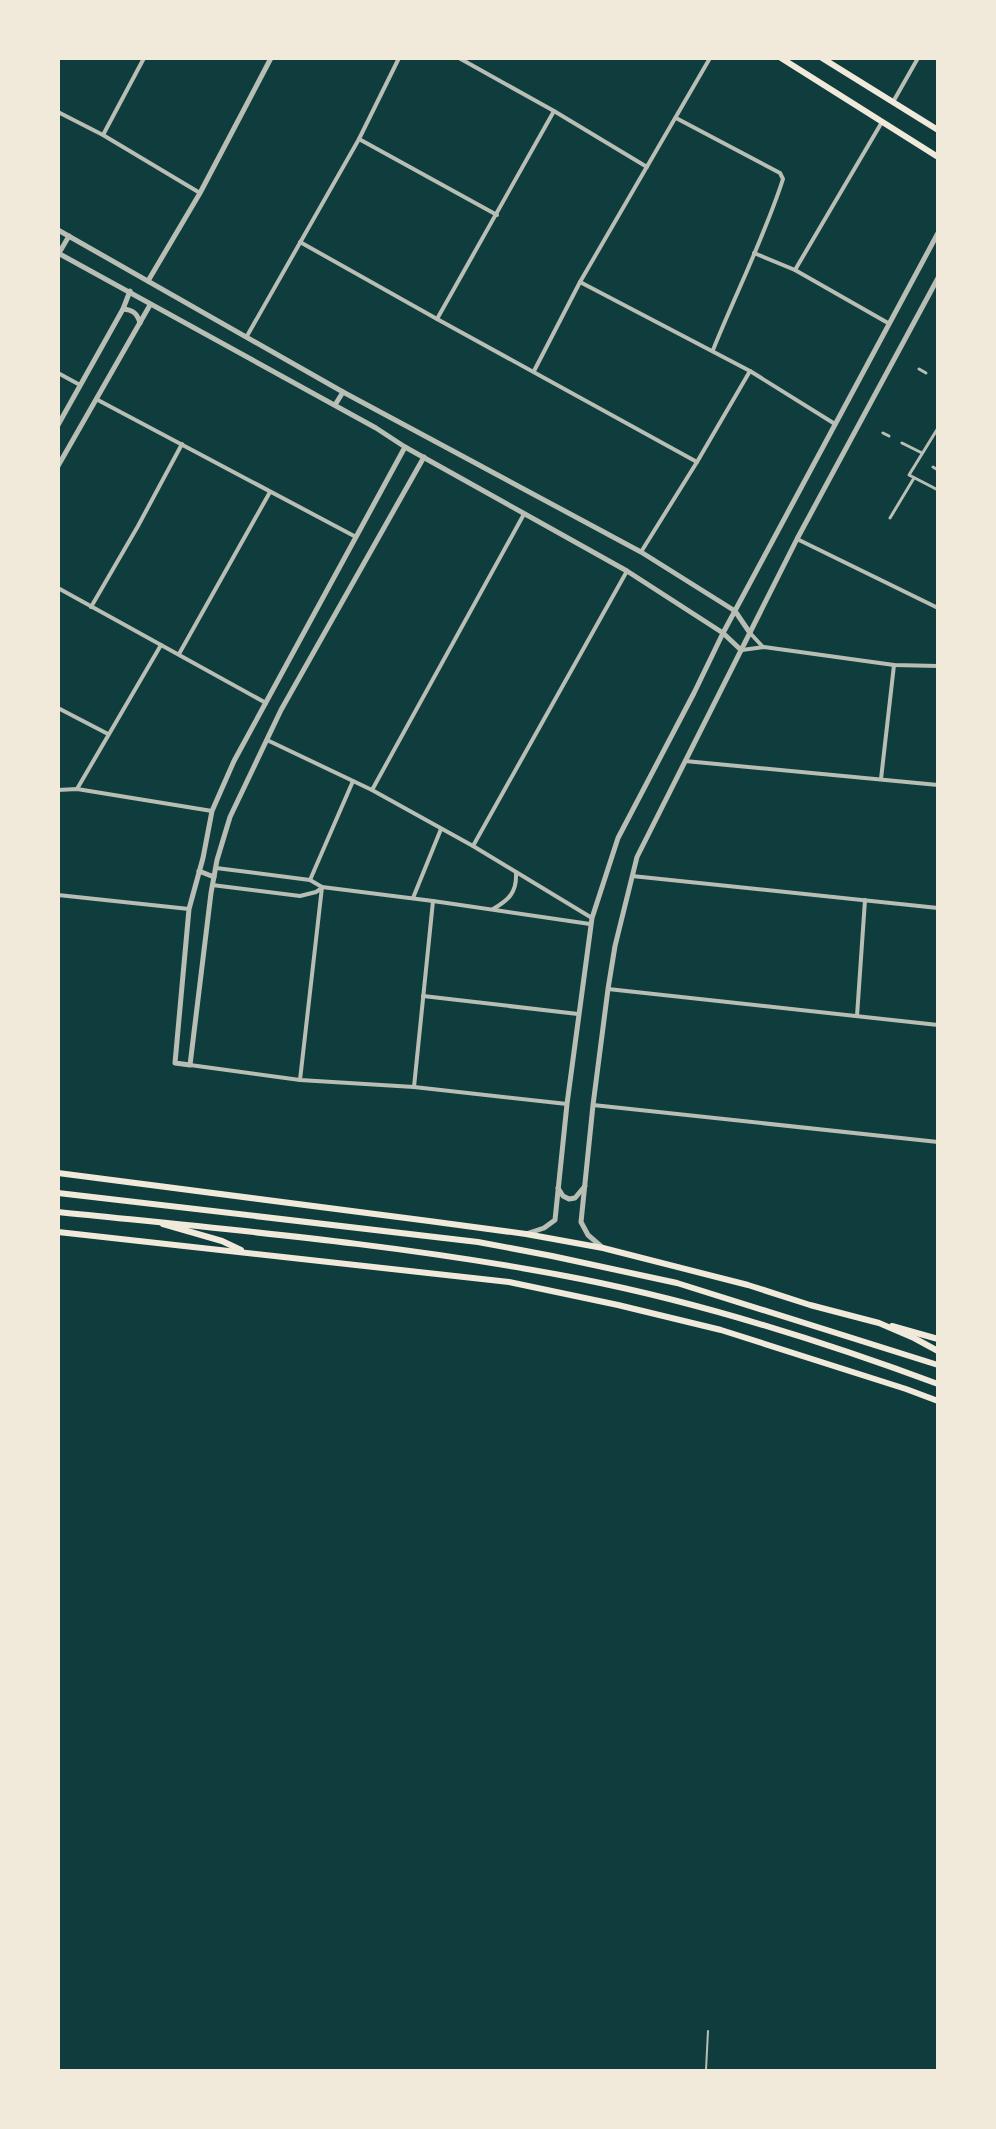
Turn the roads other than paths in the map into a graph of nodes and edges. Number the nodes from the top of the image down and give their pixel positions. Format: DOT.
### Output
graph roads {
  1 [pos="144,58"];
  2 [pos="271,58"];
  3 [pos="399,58"];
  4 [pos="459,58"];
  5 [pos="710,58"];
  6 [pos="781,58"];
  7 [pos="822,58"];
  8 [pos="918,58"];
  9 [pos="893,103"];
  10 [pos="554,111"];
  11 [pos="58,112"];
  12 [pos="676,118"];
  13 [pos="882,122"];
  14 [pos="938,130"];
  15 [pos="103,135"];
  16 [pos="359,139"];
  17 [pos="938,157"];
  18 [pos="647,166"];
  19 [pos="200,193"];
  20 [pos="497,214"];
  21 [pos="58,230"];
  22 [pos="938,232"];
  23 [pos="69,236"];
  24 [pos="300,242"];
  25 [pos="59,253"];
  26 [pos="754,253"];
  27 [pos="795,270"];
  28 [pos="938,278"];
  29 [pos="148,281"];
  30 [pos="580,282"];
  31 [pos="130,291"];
  32 [pos="150,304"];
  33 [pos="123,309"];
  34 [pos="436,319"];
  35 [pos="140,323"];
  36 [pos="888,323"];
  37 [pos="247,336"];
  38 [pos="713,350"];
  39 [pos="919,369"];
  40 [pos="750,370"];
  41 [pos="534,371"];
  42 [pos="58,373"];
  43 [pos="926,373"];
  44 [pos="81,385"];
  45 [pos="343,392"];
  46 [pos="96,399"];
  47 [pos="335,405"];
  48 [pos="835,424"];
  49 [pos="58,425"];
  50 [pos="938,428"];
  51 [pos="883,433"];
  52 [pos="889,436"];
  53 [pos="902,443"];
  54 [pos="182,444"];
  55 [pos="405,447"];
  56 [pos="922,453"];
  57 [pos="424,457"];
  58 [pos="697,462"];
  59 [pos="58,466"];
  60 [pos="933,467"];
  61 [pos="938,470"];
  62 [pos="914,478"];
  63 [pos="938,490"];
  64 [pos="270,492"];
  65 [pos="524,514"];
  66 [pos="890,518"];
  67 [pos="356,537"];
  68 [pos="797,539"];
  69 [pos="640,552"];
  70 [pos="627,571"];
  71 [pos="58,588"];
  72 [pos="91,607"];
  73 [pos="938,608"];
  74 [pos="735,611"];
  75 [pos="723,633"];
  76 [pos="750,633"];
  77 [pos="161,645"];
  78 [pos="764,647"];
  79 [pos="741,650"];
  80 [pos="179,654"];
  81 [pos="894,665"];
  82 [pos="938,666"];
  83 [pos="266,703"];
  84 [pos="58,708"];
  85 [pos="108,734"];
  86 [pos="266,740"];
  87 [pos="684,761"];
  88 [pos="881,779"];
  89 [pos="353,781"];
  90 [pos="938,785"];
  91 [pos="58,789"];
  92 [pos="77,789"];
  93 [pos="372,790"];
  94 [pos="212,811"];
  95 [pos="441,829"];
  96 [pos="472,846"];
  97 [pos="215,868"];
  98 [pos="199,871"];
  99 [pos="516,873"];
  100 [pos="632,876"];
  101 [pos="214,877"];
  102 [pos="310,880"];
  103 [pos="212,885"];
  104 [pos="322,887"];
  105 [pos="58,895"];
  106 [pos="412,898"];
  107 [pos="865,900"];
  108 [pos="433,901"];
  109 [pos="938,908"];
  110 [pos="189,909"];
  111 [pos="493,910"];
  112 [pos="591,921"];
  113 [pos="608,989"];
  114 [pos="423,996"];
  115 [pos="578,1014"];
  116 [pos="857,1016"];
  117 [pos="938,1025"];
  118 [pos="190,1065"];
  119 [pos="300,1080"];
  120 [pos="414,1087"];
  121 [pos="567,1104"];
  122 [pos="593,1105"];
  123 [pos="938,1142"];
  124 [pos="58,1174"];
  125 [pos="585,1186"];
  126 [pos="558,1188"];
  127 [pos="58,1193"];
  128 [pos="58,1212"];
  129 [pos="156,1222"];
  130 [pos="58,1232"];
  131 [pos="526,1234"];
  132 [pos="603,1248"];
  133 [pos="245,1252"];
  134 [pos="879,1323"];
  135 [pos="938,1339"];
  136 [pos="938,1351"];
  137 [pos="938,1365"];
  138 [pos="938,1384"];
  139 [pos="938,1401"];
  140 [pos="708,2031"];
  141 [pos="705,2070"];
  1 -- 15 [label="street"];
  2 -- 19 [label="street"];
  3 -- 16 [label="street"];
  4 -- 10 [label="street"];
  5 -- 12 [label="street"];
  6 -- 13 [label="main road"];
  7 -- 9 [label="main road"];
  8 -- 9 [label="street"];
  9 -- 14 [label="main road"];
  10 -- 18 [label="street"];
  10 -- 20 [label="street"];
  11 -- 15 [label="street"];
  12 -- 18 [label="street"];
  12 -- 26 [label="street"];
  13 -- 17 [label="main road"];
  13 -- 27 [label="street"];
  15 -- 19 [label="street"];
  16 -- 20 [label="street"];
  16 -- 24 [label="street"];
  18 -- 30 [label="street"];
  19 -- 29 [label="street"];
  20 -- 34 [label="street"];
  21 -- 23 [label="street"];
  22 -- 36 [label="street"];
  23 -- 25 [label="street"];
  23 -- 29 [label="street"];
  24 -- 34 [label="street"];
  24 -- 37 [label="street"];
  25 -- 31 [label="street"];
  26 -- 27 [label="street"];
  26 -- 38 [label="street"];
  27 -- 36 [label="street"];
  28 -- 68 [label="street"];
  29 -- 37 [label="street"];
  30 -- 38 [label="street"];
  30 -- 41 [label="street"];
  31 -- 32 [label="street"];
  31 -- 33 [label="street"];
  32 -- 35 [label="street"];
  32 -- 47 [label="street"];
  33 -- 35 [label="street"];
  33 -- 44 [label="street"];
  34 -- 41 [label="street"];
  35 -- 46 [label="street"];
  36 -- 48 [label="street"];
  37 -- 45 [label="street"];
  38 -- 40 [label="street"];
  39 -- 43 [label="street"];
  40 -- 48 [label="street"];
  40 -- 58 [label="street"];
  41 -- 58 [label="street"];
  42 -- 44 [label="street"];
  44 -- 49 [label="street"];
  45 -- 47 [label="street"];
  45 -- 69 [label="street"];
  46 -- 54 [label="street"];
  46 -- 59 [label="street"];
  47 -- 55 [label="street"];
  48 -- 74 [label="street"];
  50 -- 56 [label="street"];
  51 -- 52 [label="street"];
  53 -- 56 [label="street"];
  54 -- 64 [label="street"];
  54 -- 72 [label="street"];
  55 -- 57 [label="street"];
  55 -- 67 [label="street"];
  56 -- 62 [label="street"];
  57 -- 65 [label="street"];
  57 -- 86 [label="street"];
  58 -- 69 [label="street"];
  60 -- 61 [label="street"];
  62 -- 63 [label="street"];
  62 -- 66 [label="street"];
  64 -- 67 [label="street"];
  64 -- 80 [label="street"];
  65 -- 70 [label="street"];
  65 -- 93 [label="street"];
  67 -- 83 [label="street"];
  68 -- 73 [label="street"];
  68 -- 76 [label="street"];
  69 -- 74 [label="street"];
  70 -- 75 [label="street"];
  70 -- 96 [label="street"];
  71 -- 72 [label="street"];
  72 -- 77 [label="street"];
  74 -- 75 [label="street"];
  74 -- 76 [label="street"];
  75 -- 79 [label="street"];
  75 -- 112 [label="street"];
  76 -- 78 [label="street"];
  76 -- 79 [label="street"];
  77 -- 80 [label="street"];
  77 -- 85 [label="street"];
  78 -- 79 [label="street"];
  78 -- 81 [label="street"];
  79 -- 87 [label="street"];
  80 -- 83 [label="street"];
  81 -- 82 [label="street"];
  81 -- 88 [label="street"];
  83 -- 94 [label="street"];
  84 -- 85 [label="street"];
  85 -- 92 [label="street"];
  86 -- 89 [label="street"];
  86 -- 97 [label="street"];
  87 -- 88 [label="street"];
  87 -- 100 [label="street"];
  88 -- 90 [label="street"];
  89 -- 93 [label="street"];
  89 -- 102 [label="street"];
  91 -- 92 [label="street"];
  92 -- 94 [label="street"];
  93 -- 95 [label="street"];
  94 -- 98 [label="street"];
  95 -- 96 [label="street"];
  95 -- 106 [label="street"];
  96 -- 99 [label="street"];
  97 -- 101 [label="street"];
  97 -- 102 [label="street"];
  98 -- 101 [label="street"];
  98 -- 110 [label="street"];
  99 -- 111 [label="street"];
  99 -- 112 [label="street"];
  100 -- 107 [label="street"];
  100 -- 113 [label="street"];
  101 -- 103 [label="street"];
  102 -- 104 [label="street"];
  103 -- 104 [label="street"];
  103 -- 118 [label="street"];
  104 -- 106 [label="street"];
  104 -- 119 [label="street"];
  105 -- 110 [label="street"];
  106 -- 108 [label="street"];
  107 -- 109 [label="street"];
  107 -- 116 [label="street"];
  108 -- 111 [label="street"];
  108 -- 114 [label="street"];
  110 -- 118 [label="street"];
  111 -- 112 [label="street"];
  112 -- 115 [label="street"];
  113 -- 116 [label="street"];
  113 -- 122 [label="street"];
  114 -- 115 [label="street"];
  114 -- 120 [label="street"];
  115 -- 121 [label="street"];
  116 -- 117 [label="street"];
  118 -- 119 [label="street"];
  119 -- 120 [label="street"];
  120 -- 121 [label="street"];
  121 -- 126 [label="street"];
  122 -- 123 [label="street"];
  122 -- 125 [label="street"];
  124 -- 131 [label="main road"];
  125 -- 126 [label="street"];
  125 -- 132 [label="street"];
  126 -- 131 [label="street"];
  127 -- 137 [label="main road"];
  128 -- 129 [label="main road"];
  129 -- 133 [label="main road"];
  129 -- 138 [label="main road"];
  130 -- 133 [label="main road"];
  131 -- 132 [label="main road"];
  132 -- 134 [label="main road"];
  133 -- 139 [label="main road"];
  134 -- 135 [label="main road"];
  134 -- 136 [label="main road"];
  140 -- 141 [label="lane"];
}
